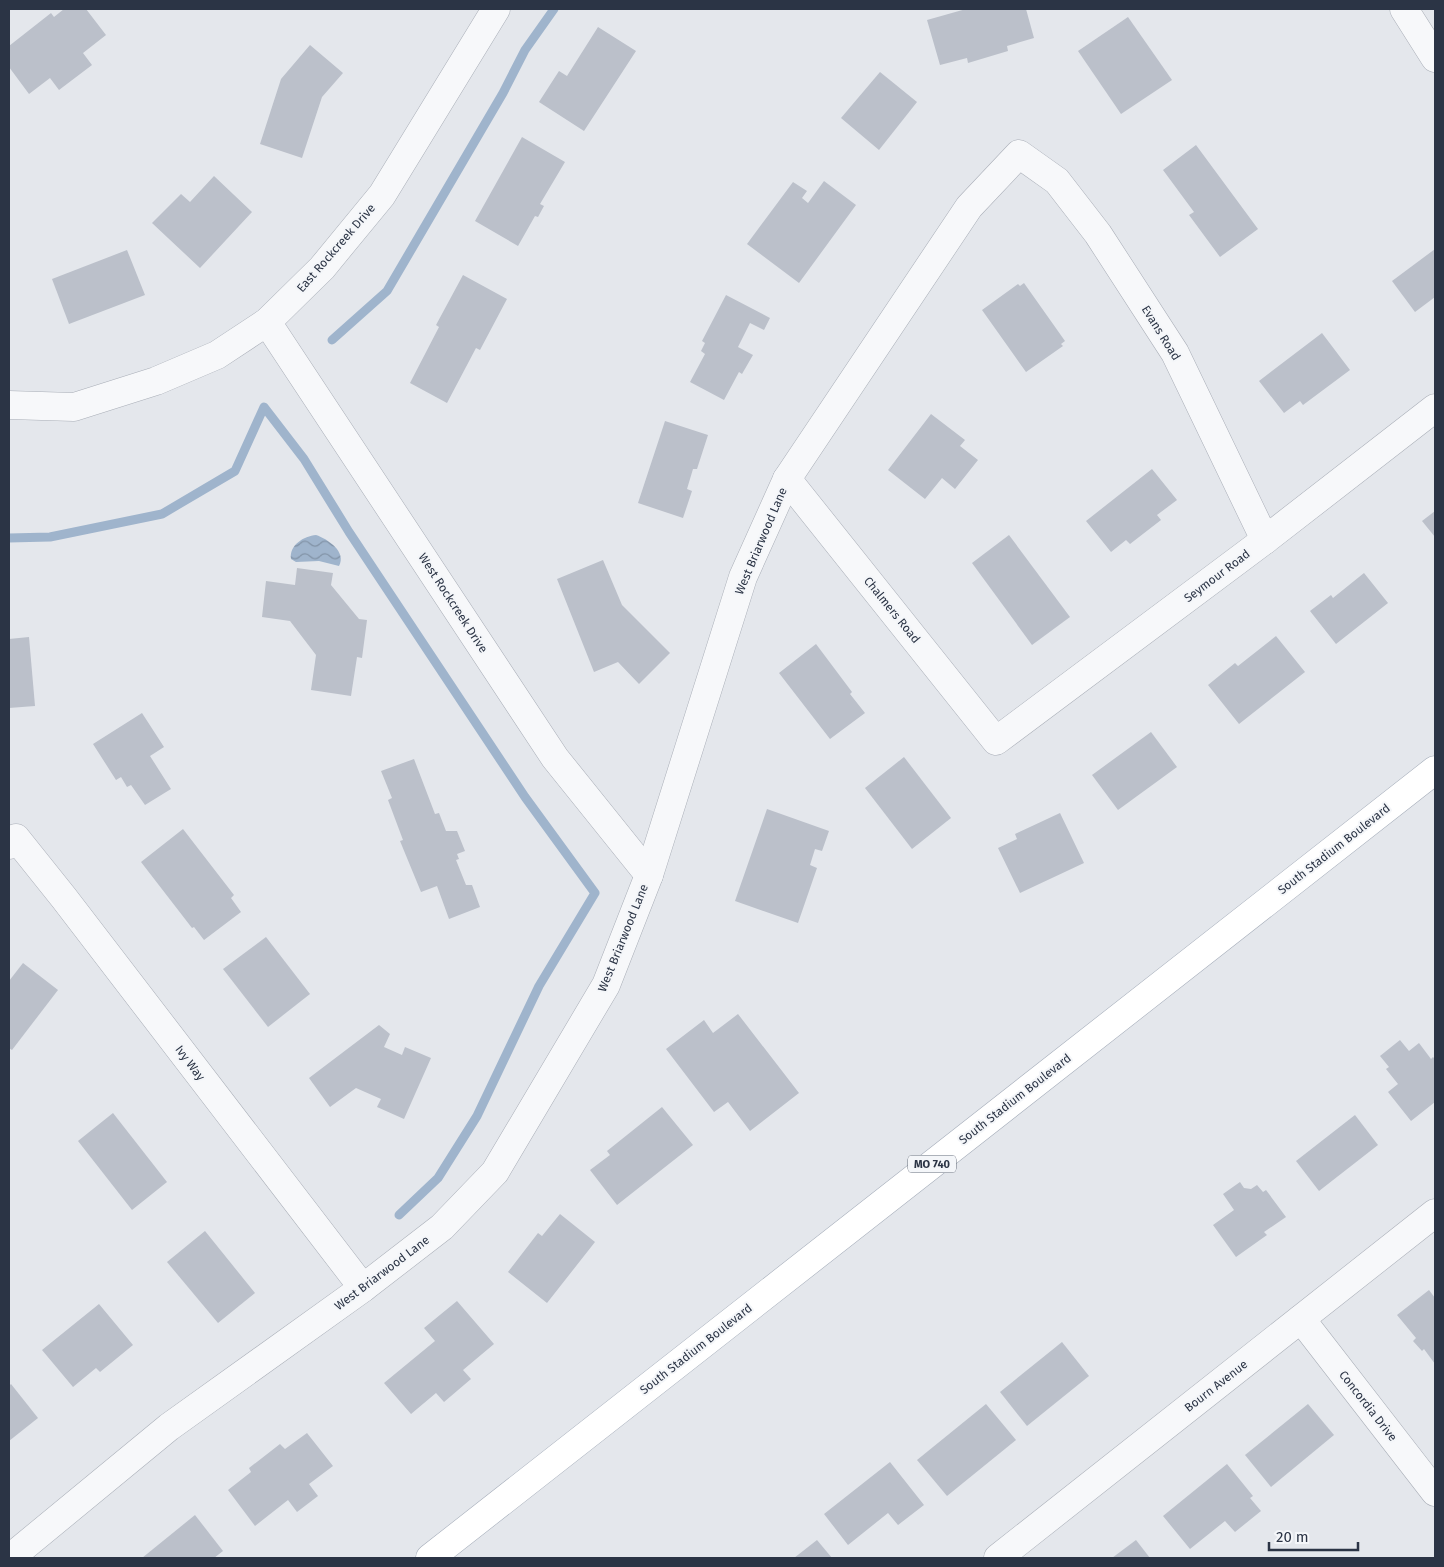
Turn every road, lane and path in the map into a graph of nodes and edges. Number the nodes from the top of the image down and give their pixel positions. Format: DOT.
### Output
graph roads {
  1 [pos="496,9"];
  2 [pos="1404,9"];
  3 [pos="1435,58"];
  4 [pos="1019,154"];
  5 [pos="268,322"];
  6 [pos="9,405"];
  7 [pos="1435,408"];
  8 [pos="787,479"];
  9 [pos="1265,540"];
  10 [pos="996,741"];
  11 [pos="1435,770"];
  12 [pos="13,841"];
  13 [pos="649,875"];
  14 [pos="1435,1213"];
  15 [pos="363,1288"];
  16 [pos="1301,1319"];
  17 [pos="1435,1492"];
  18 [pos="10,1558"];
  19 [pos="430,1558"];
  20 [pos="998,1558"];
  1 -- 5 [label="street, East Rockcreek Drive"];
  2 -- 3 [label="street"];
  4 -- 8 [label="street, West Briarwood Lane"];
  4 -- 9 [label="street, Evans Road"];
  5 -- 6 [label="street, East Rockcreek Drive"];
  5 -- 13 [label="street, West Rockcreek Drive"];
  7 -- 9 [label="street, Seymour Road"];
  8 -- 10 [label="street, Chalmers Road"];
  8 -- 13 [label="street, West Briarwood Lane"];
  9 -- 10 [label="street, Seymour Road"];
  11 -- 19 [label="main road, South Stadium Boulevard / MO 740"];
  12 -- 15 [label="street, Ivy Way"];
  13 -- 15 [label="street, West Briarwood Lane"];
  14 -- 16 [label="street, Bourn Avenue"];
  15 -- 18 [label="street, West Briarwood Lane"];
  16 -- 17 [label="street, Concordia Drive"];
  16 -- 20 [label="street, Bourn Avenue"];
}
